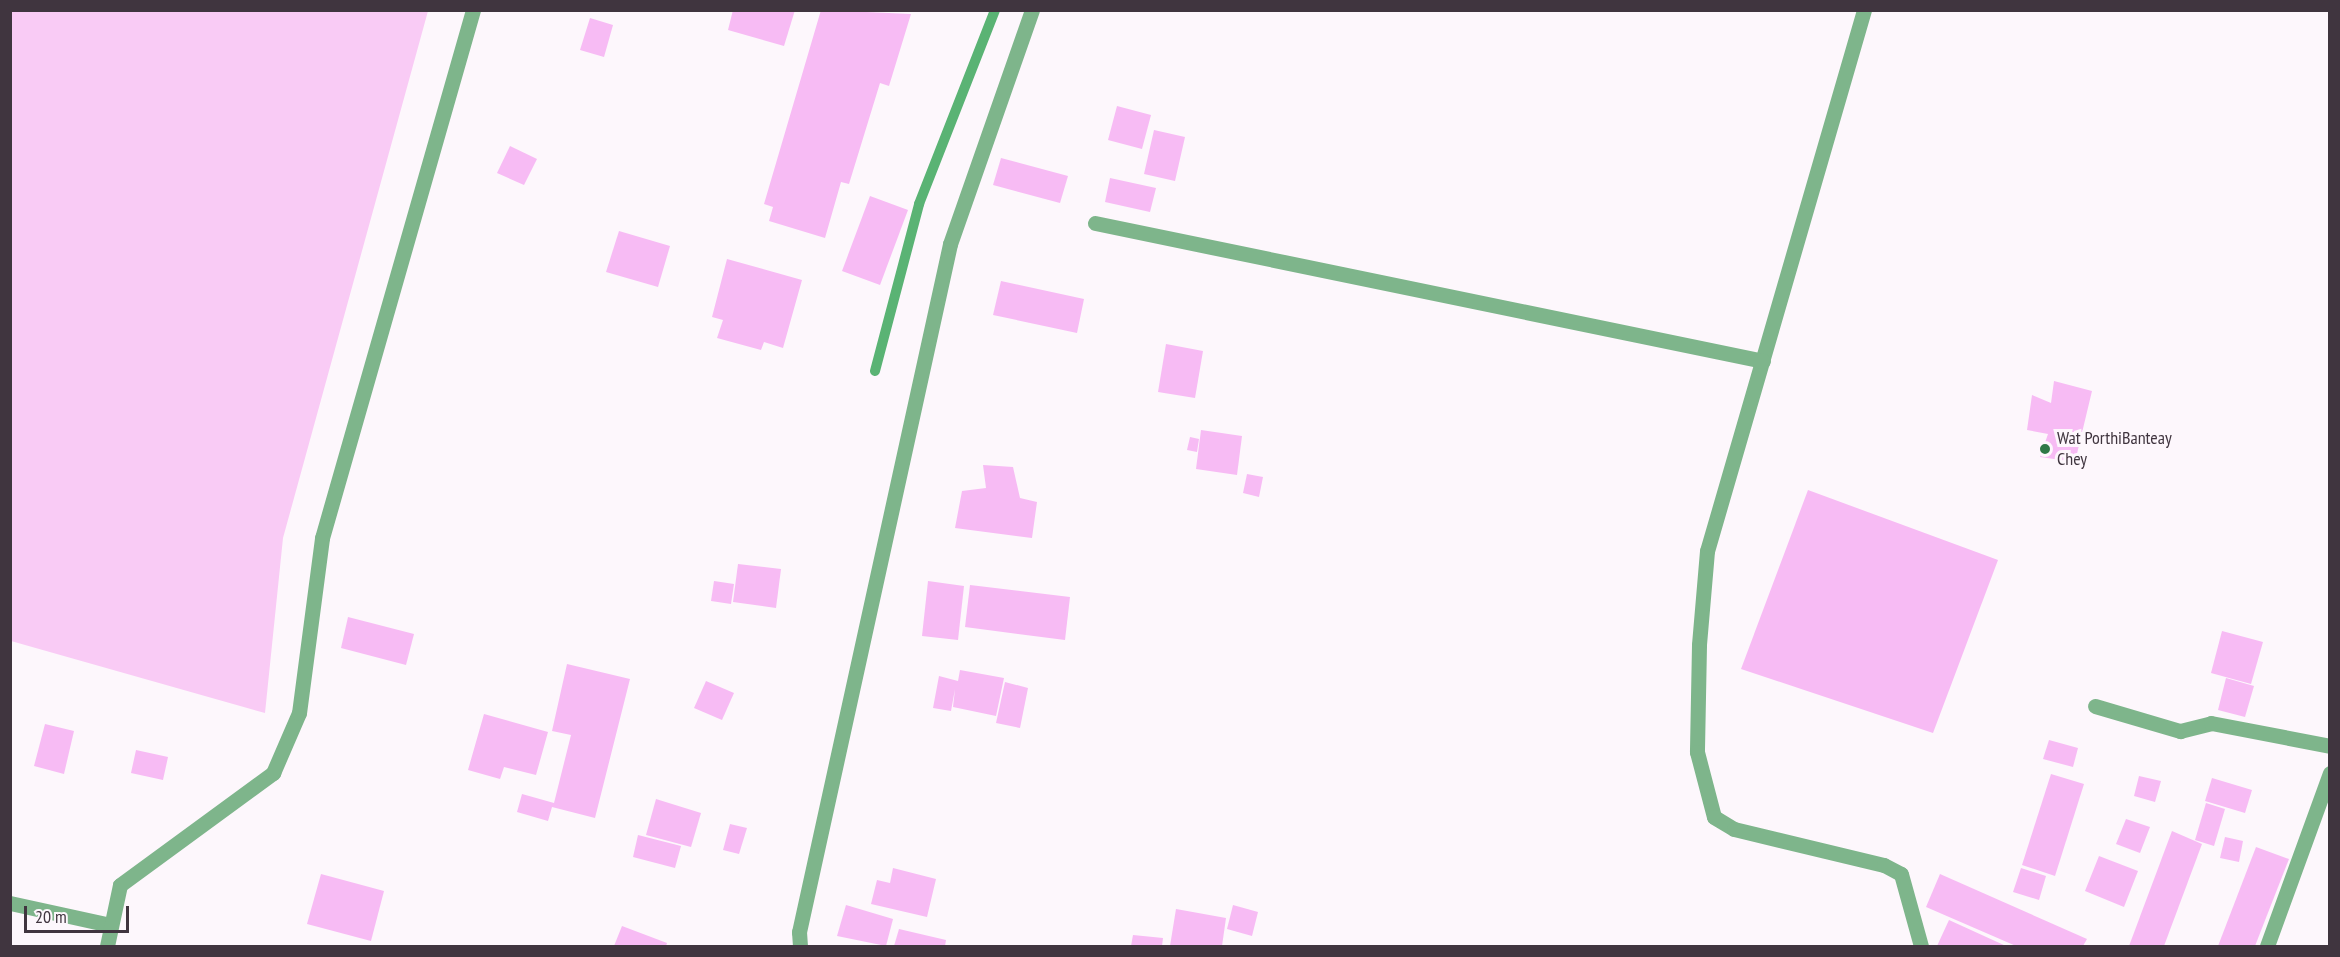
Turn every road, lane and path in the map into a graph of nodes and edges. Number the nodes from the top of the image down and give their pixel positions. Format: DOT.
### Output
graph roads {
  1 [pos="473,10"];
  2 [pos="1032,10"];
  3 [pos="1864,10"];
  4 [pos="1095,223"];
  5 [pos="1763,361"];
  6 [pos="2095,706"];
  7 [pos="2330,746"];
  8 [pos="2330,773"];
  9 [pos="10,903"];
  10 [pos="110,925"];
  11 [pos="107,946"];
  12 [pos="800,946"];
  13 [pos="1921,946"];
  14 [pos="2267,946"];
  1 -- 10 [label="street"];
  2 -- 12 [label="street"];
  3 -- 5 [label="street"];
  4 -- 5 [label="street"];
  5 -- 13 [label="street"];
  6 -- 7 [label="street"];
  8 -- 14 [label="street"];
  9 -- 10 [label="street"];
  10 -- 11 [label="street"];
}
